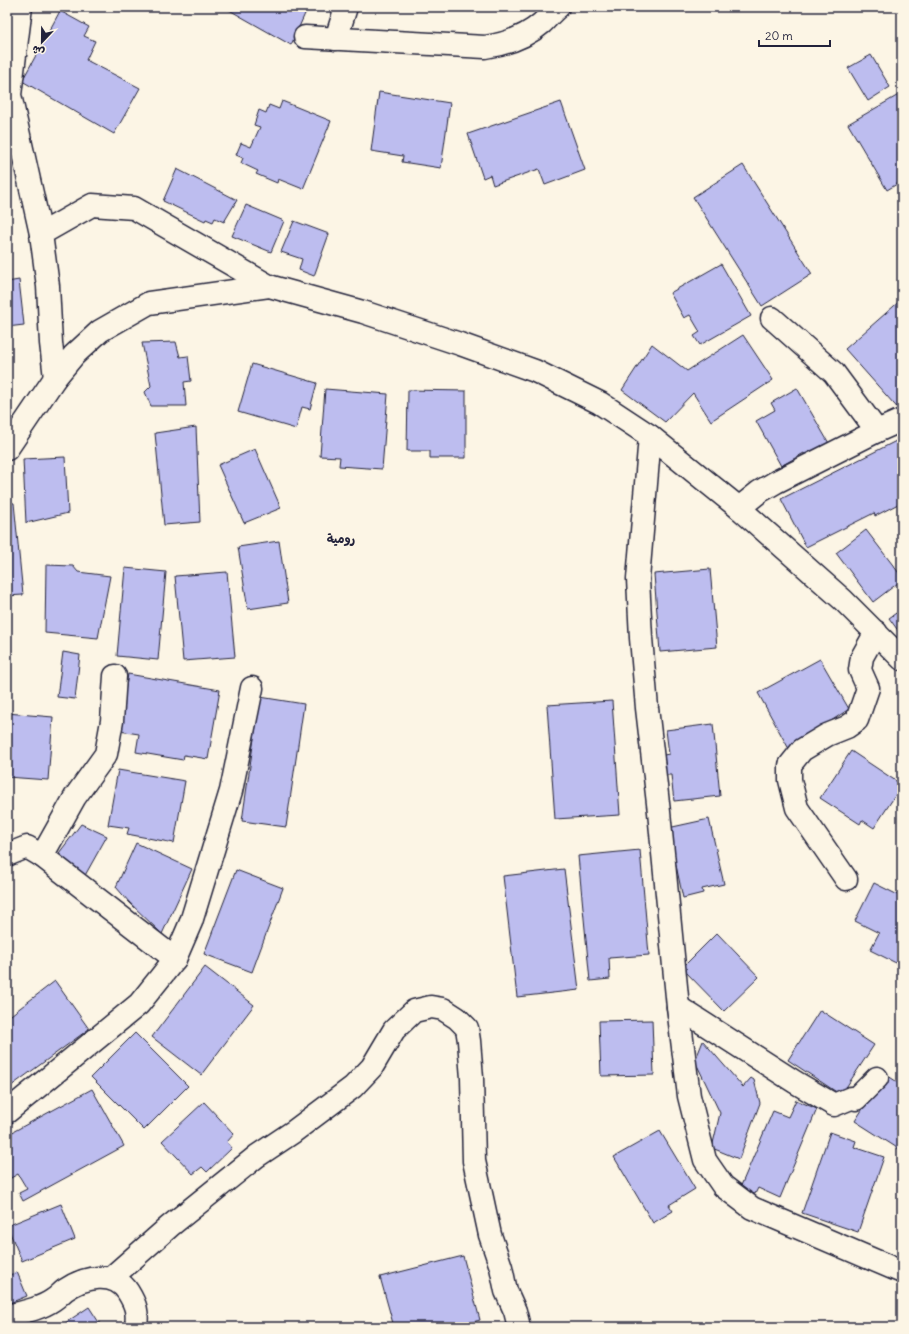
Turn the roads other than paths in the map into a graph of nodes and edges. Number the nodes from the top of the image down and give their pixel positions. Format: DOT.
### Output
graph roads {
  1 [pos="21,7"];
  2 [pos="346,7"];
  3 [pos="558,7"];
  4 [pos="305,37"];
  5 [pos="336,39"];
  6 [pos="40,234"];
  7 [pos="269,286"];
  8 [pos="772,318"];
  9 [pos="55,378"];
  10 [pos="902,420"];
  11 [pos="877,431"];
  12 [pos="650,436"];
  13 [pos="9,442"];
  14 [pos="739,508"];
  15 [pos="876,632"];
  16 [pos="902,659"];
  17 [pos="115,676"];
  18 [pos="252,688"];
  19 [pos="7,855"];
  20 [pos="42,856"];
  21 [pos="846,879"];
  22 [pos="175,959"];
  23 [pos="678,1008"];
  24 [pos="877,1078"];
  25 [pos="7,1112"];
  26 [pos="902,1272"];
  27 [pos="111,1278"];
  28 [pos="7,1316"];
  29 [pos="136,1327"];
  30 [pos="519,1327"];
  1 -- 6 [label="street"];
  2 -- 5 [label="street"];
  3 -- 5 [label="street"];
  4 -- 5 [label="street"];
  6 -- 7 [label="street"];
  6 -- 9 [label="street"];
  7 -- 9 [label="street"];
  7 -- 12 [label="street"];
  8 -- 11 [label="street"];
  9 -- 13 [label="street"];
  10 -- 11 [label="street"];
  11 -- 14 [label="street"];
  12 -- 14 [label="street"];
  12 -- 23 [label="street"];
  14 -- 15 [label="street"];
  15 -- 16 [label="street"];
  15 -- 21 [label="street"];
  17 -- 20 [label="street"];
  18 -- 22 [label="street"];
  19 -- 20 [label="street"];
  20 -- 22 [label="street"];
  22 -- 25 [label="street"];
  23 -- 24 [label="street"];
  23 -- 26 [label="street"];
  27 -- 28 [label="street"];
  27 -- 29 [label="street"];
  27 -- 30 [label="street"];
}
